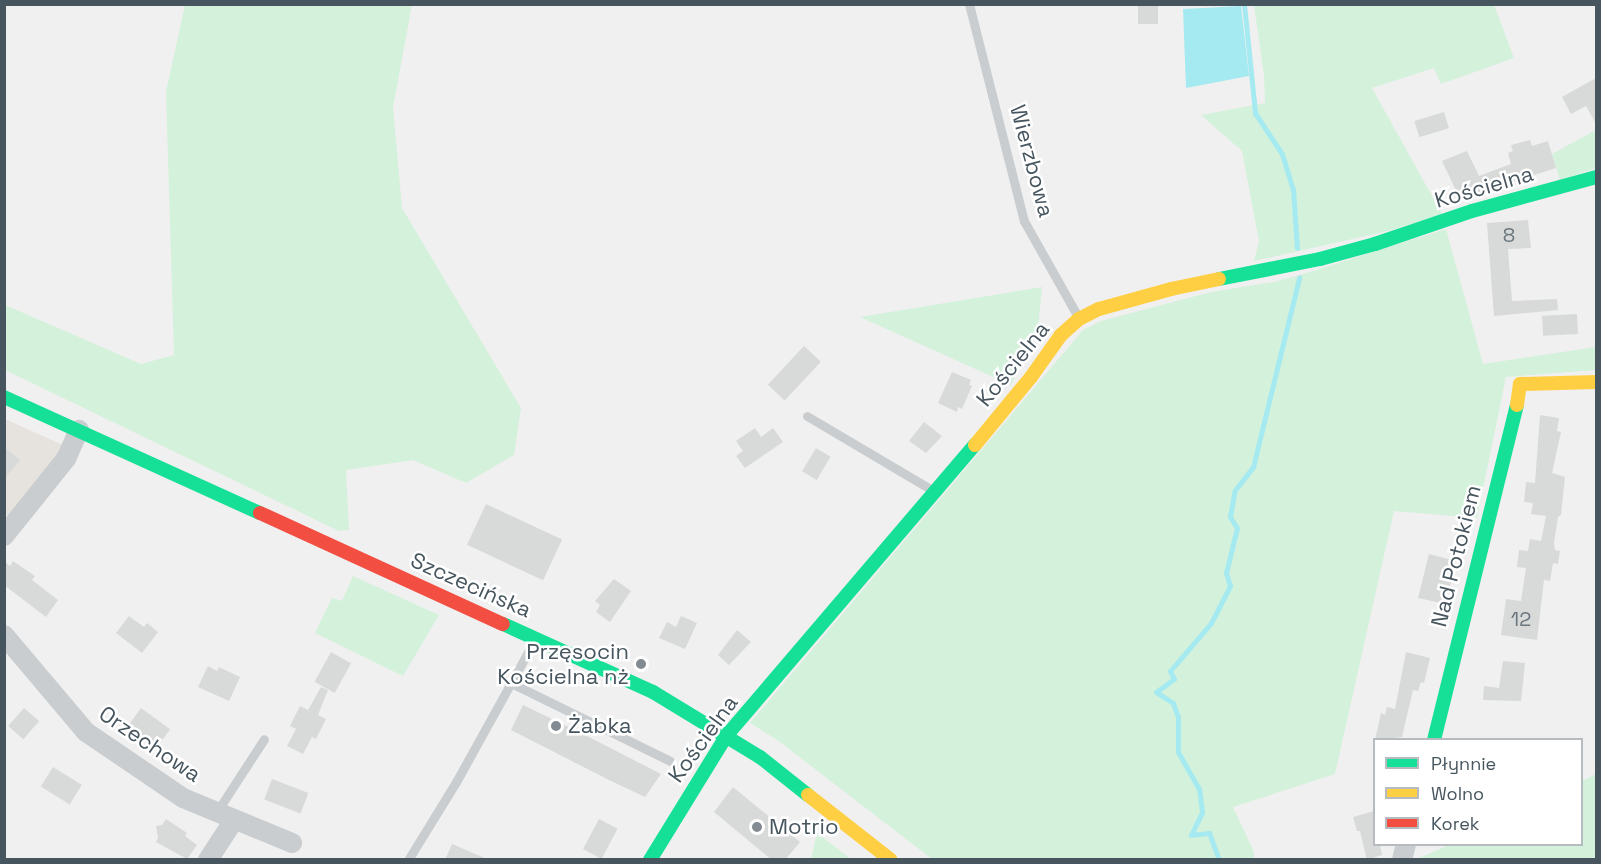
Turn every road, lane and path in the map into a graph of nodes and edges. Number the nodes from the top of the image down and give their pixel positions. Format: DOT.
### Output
graph roads {
  1 [pos="969,4"];
  2 [pos="1596,177"];
  3 [pos="1079,319"];
  4 [pos="1596,382"];
  5 [pos="4,397"];
  6 [pos="807,416"];
  7 [pos="79,430"];
  8 [pos="936,492"];
  9 [pos="4,536"];
  10 [pos="4,635"];
  11 [pos="536,638"];
  12 [pos="511,683"];
  13 [pos="727,735"];
  14 [pos="1435,738"];
  15 [pos="264,739"];
  16 [pos="670,761"];
  17 [pos="225,816"];
  18 [pos="292,843"];
  19 [pos="208,860"];
  20 [pos="408,860"];
  21 [pos="650,860"];
  22 [pos="891,860"];
  1 -- 3 [label="lane, Wierzbowa"];
  2 -- 3 [label="street, Kościelna"];
  3 -- 8 [label="street, Kościelna"];
  4 -- 14 [label="street, Nad Potokiem"];
  5 -- 7 [label="street, Szczecińska"];
  6 -- 8 [label="lane"];
  7 -- 9 [label="street"];
  7 -- 11 [label="street, Szczecińska"];
  8 -- 13 [label="street, Kościelna"];
  10 -- 17 [label="street, Orzechowa"];
  11 -- 12 [label="lane"];
  11 -- 13 [label="street, Szczecińska"];
  12 -- 16 [label="lane"];
  12 -- 20 [label="lane"];
  13 -- 21 [label="street, Kościelna"];
  13 -- 22 [label="street, Szczecińska"];
  15 -- 17 [label="lane"];
  17 -- 18 [label="street, Orzechowa"];
  17 -- 19 [label="street"];
}
